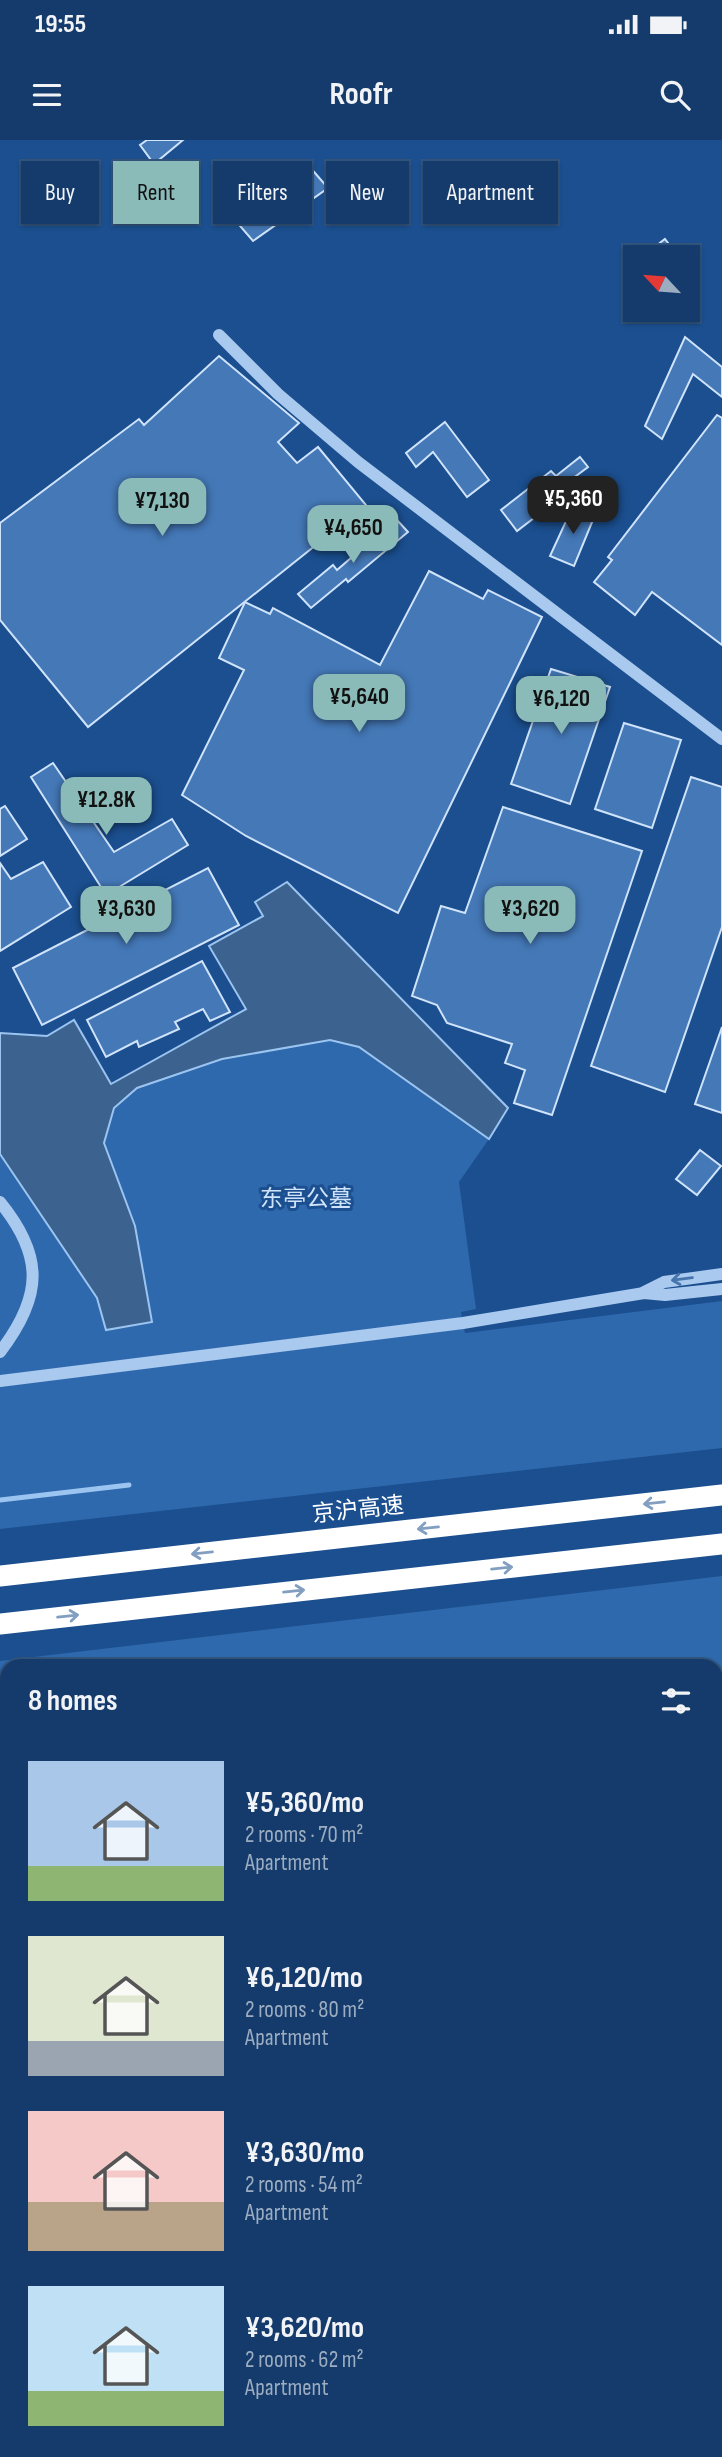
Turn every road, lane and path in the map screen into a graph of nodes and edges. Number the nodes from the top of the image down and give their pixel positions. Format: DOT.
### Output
graph roads {
  1 [pos="219,335"];
  2 [pos="722,739"];
  3 [pos="0,1202"];
  4 [pos="722,1274"];
  5 [pos="722,1289"];
  6 [pos="644,1293"];
  7 [pos="0,1352"];
  8 [pos="0,1381"];
  9 [pos="722,1495"];
  10 [pos="722,1544"];
  11 [pos="0,1576"];
  12 [pos="0,1624"];
  1 -- 2 [label="street"];
  3 -- 7 [label="street"];
  4 -- 6 [label="street, one-way"];
  5 -- 6 [label="street"];
  6 -- 8 [label="street"];
  9 -- 11 [label="highway, 京沪高速, one-way"];
  12 -- 10 [label="highway, one-way"];
}
